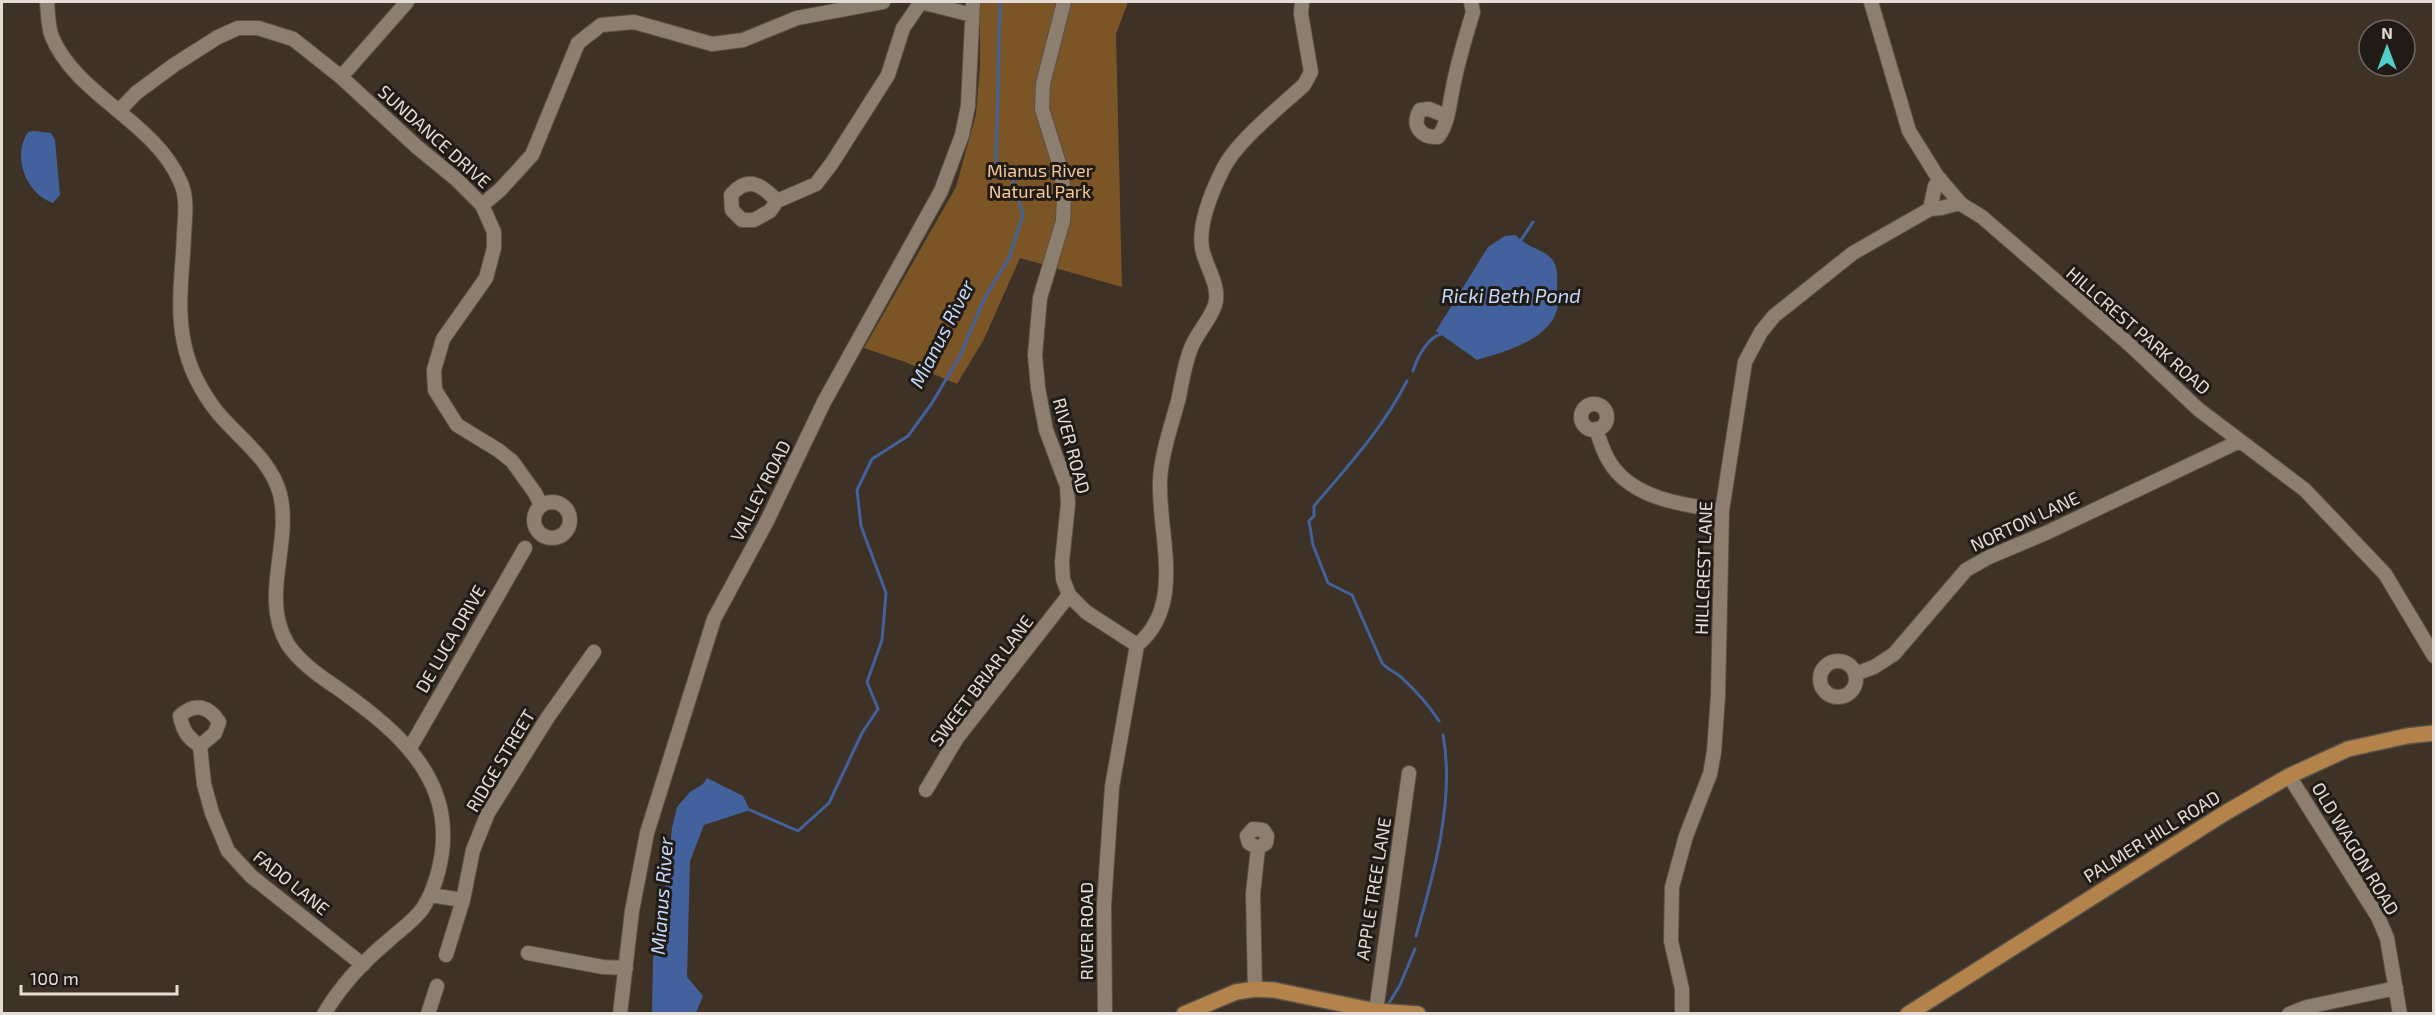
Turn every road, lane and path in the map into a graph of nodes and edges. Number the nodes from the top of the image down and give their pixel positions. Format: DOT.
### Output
graph roads {
  1 [pos="47,2"];
  2 [pos="407,2"];
  3 [pos="882,2"];
  4 [pos="917,2"];
  5 [pos="1064,2"];
  6 [pos="1302,2"];
  7 [pos="1471,2"];
  8 [pos="1871,2"];
  9 [pos="973,8"];
  10 [pos="341,77"];
  11 [pos="119,111"];
  12 [pos="1446,116"];
  13 [pos="1940,179"];
  14 [pos="777,201"];
  15 [pos="1960,203"];
  16 [pos="482,205"];
  17 [pos="1930,208"];
  18 [pos="1596,429"];
  19 [pos="2240,441"];
  20 [pos="541,505"];
  21 [pos="1722,511"];
  22 [pos="525,548"];
  23 [pos="1069,595"];
  24 [pos="1137,645"];
  25 [pos="594,652"];
  26 [pos="2433,656"];
  27 [pos="1855,674"];
  28 [pos="2433,733"];
  29 [pos="200,746"];
  30 [pos="410,748"];
  31 [pos="1409,773"];
  32 [pos="2289,776"];
  33 [pos="926,790"];
  34 [pos="1258,848"];
  35 [pos="430,895"];
  36 [pos="463,900"];
  37 [pos="528,953"];
  38 [pos="446,955"];
  39 [pos="363,965"];
  40 [pos="626,968"];
  41 [pos="437,986"];
  42 [pos="2396,988"];
  43 [pos="1255,989"];
  44 [pos="1374,1012"];
  45 [pos="324,1014"];
  46 [pos="428,1014"];
  47 [pos="620,1014"];
  48 [pos="1105,1014"];
  49 [pos="1184,1014"];
  50 [pos="1418,1014"];
  51 [pos="1682,1014"];
  52 [pos="1908,1014"];
  53 [pos="2289,1014"];
  54 [pos="2400,1014"];
  1 -- 11 [label="street"];
  2 -- 10 [label="street"];
  3 -- 16 [label="street"];
  4 -- 9 [label="street"];
  4 -- 14 [label="street"];
  5 -- 23 [label="street, RIVER ROAD"];
  6 -- 24 [label="street"];
  7 -- 12 [label="street"];
  8 -- 13 [label="street, HILLCREST PARK ROAD"];
  9 -- 40 [label="street, VALLEY ROAD"];
  10 -- 11 [label="street, SUNDANCE DRIVE"];
  10 -- 16 [label="street, SUNDANCE DRIVE"];
  11 -- 30 [label="street"];
  13 -- 15 [label="street, HILLCREST PARK ROAD"];
  13 -- 17 [label="street"];
  15 -- 17 [label="street, HILLCREST LANE"];
  15 -- 19 [label="street, HILLCREST PARK ROAD"];
  16 -- 20 [label="street, SUNDANCE DRIVE"];
  17 -- 21 [label="street, HILLCREST LANE"];
  18 -- 21 [label="street"];
  19 -- 26 [label="street, HILLCREST PARK ROAD"];
  19 -- 27 [label="street, NORTON LANE"];
  21 -- 51 [label="street, HILLCREST LANE"];
  22 -- 30 [label="street, DE LUCA DRIVE"];
  23 -- 24 [label="street"];
  23 -- 33 [label="street, SWEET BRIAR LANE"];
  24 -- 48 [label="street, RIVER ROAD"];
  25 -- 36 [label="street, RIDGE STREET"];
  28 -- 32 [label="main road, PALMER HILL ROAD"];
  29 -- 39 [label="street, FADO LANE"];
  30 -- 35 [label="street"];
  31 -- 44 [label="street, APPLE TREE LANE"];
  32 -- 42 [label="street, OLD WAGON ROAD"];
  32 -- 52 [label="main road, PALMER HILL ROAD"];
  34 -- 43 [label="street"];
  35 -- 36 [label="street"];
  35 -- 39 [label="street"];
  36 -- 38 [label="street, RIDGE STREET"];
  37 -- 40 [label="street"];
  39 -- 45 [label="street"];
  40 -- 47 [label="street, VALLEY ROAD"];
  41 -- 46 [label="street"];
  42 -- 53 [label="street"];
  42 -- 54 [label="street, OLD WAGON ROAD"];
  43 -- 44 [label="main road"];
  43 -- 49 [label="main road"];
  44 -- 50 [label="main road"];
}
